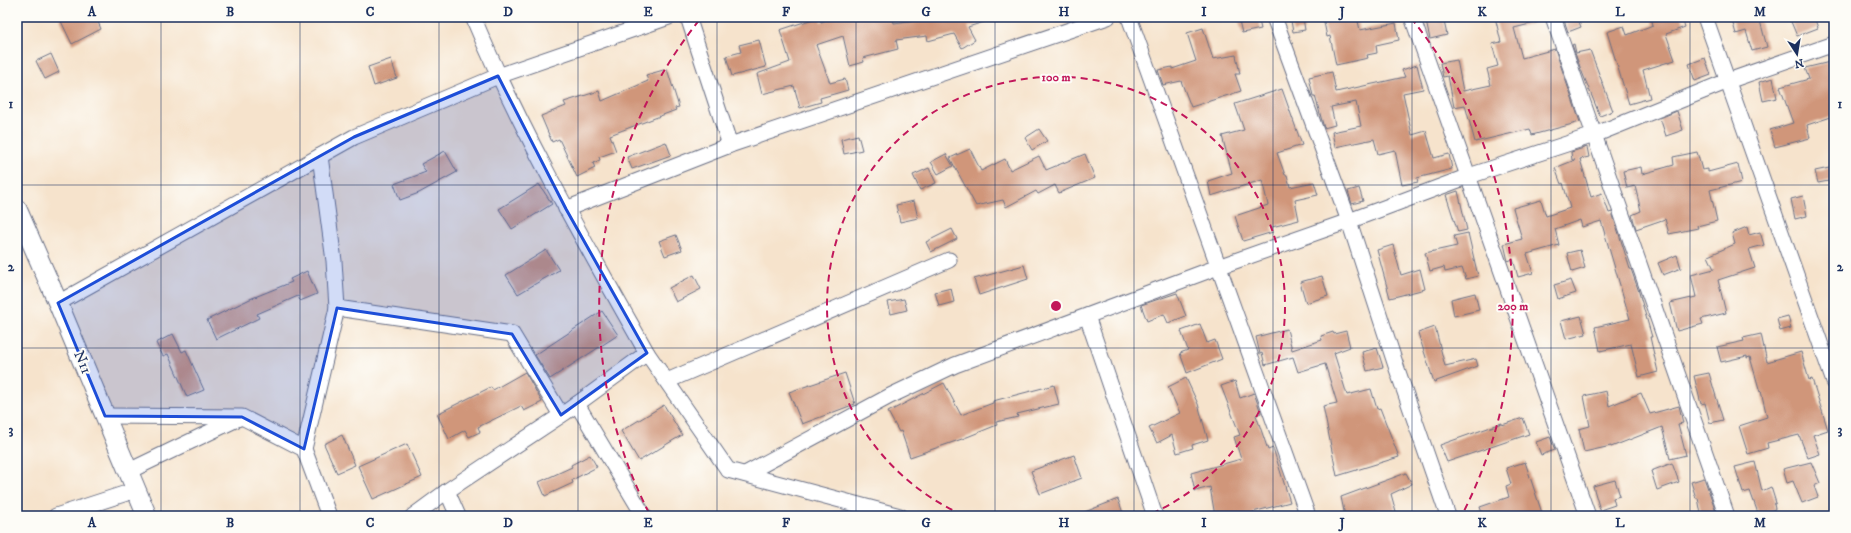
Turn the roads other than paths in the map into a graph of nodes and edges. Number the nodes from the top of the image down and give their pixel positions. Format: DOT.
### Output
graph roads {
  1 [pos="474,17"];
  2 [pos="669,17"];
  3 [pos="688,17"];
  4 [pos="1108,17"];
  5 [pos="1129,17"];
  6 [pos="1274,17"];
  7 [pos="1412,17"];
  8 [pos="1553,17"];
  9 [pos="1705,17"];
  10 [pos="1834,44"];
  11 [pos="498,76"];
  12 [pos="1728,81"];
  13 [pos="1594,135"];
  14 [pos="730,145"];
  15 [pos="320,156"];
  16 [pos="1468,176"];
  17 [pos="566,209"];
  18 [pos="17,210"];
  19 [pos="1349,221"];
  20 [pos="949,260"];
  21 [pos="1218,267"];
  22 [pos="58,302"];
  23 [pos="337,308"];
  24 [pos="1087,316"];
  25 [pos="647,353"];
  26 [pos="667,381"];
  27 [pos="1834,382"];
  28 [pos="577,404"];
  29 [pos="561,415"];
  30 [pos="105,416"];
  31 [pos="242,417"];
  32 [pos="304,449"];
  33 [pos="129,472"];
  34 [pos="745,474"];
  35 [pos="136,490"];
  36 [pos="447,491"];
  37 [pos="56,516"];
  38 [pos="146,516"];
  39 [pos="329,516"];
  40 [pos="413,516"];
  41 [pos="458,516"];
  42 [pos="644,516"];
  43 [pos="900,516"];
  44 [pos="1155,516"];
  45 [pos="1308,516"];
  46 [pos="1448,516"];
  47 [pos="1588,516"];
  48 [pos="1727,516"];
  1 -- 11 [label="street"];
  2 -- 11 [label="street"];
  3 -- 14 [label="street"];
  4 -- 14 [label="street"];
  5 -- 21 [label="street"];
  6 -- 19 [label="street"];
  7 -- 16 [label="street"];
  8 -- 13 [label="street"];
  9 -- 12 [label="street"];
  10 -- 12 [label="street"];
  11 -- 15 [label="street"];
  11 -- 17 [label="street"];
  12 -- 13 [label="street"];
  12 -- 27 [label="street"];
  13 -- 16 [label="street"];
  13 -- 48 [label="street"];
  14 -- 17 [label="street"];
  15 -- 22 [label="street"];
  15 -- 23 [label="street"];
  16 -- 19 [label="street"];
  16 -- 47 [label="street"];
  17 -- 25 [label="street"];
  18 -- 22 [label="main road, N11"];
  19 -- 21 [label="street"];
  19 -- 46 [label="street"];
  20 -- 26 [label="street"];
  21 -- 24 [label="street"];
  21 -- 45 [label="street"];
  22 -- 30 [label="main road, N11"];
  23 -- 29 [label="street"];
  23 -- 32 [label="street"];
  24 -- 34 [label="street"];
  24 -- 44 [label="street"];
  25 -- 26 [label="street"];
  25 -- 28 [label="street"];
  26 -- 34 [label="street"];
  28 -- 29 [label="street"];
  28 -- 42 [label="street"];
  29 -- 36 [label="street"];
  30 -- 31 [label="street"];
  30 -- 33 [label="main road, N11"];
  31 -- 32 [label="street"];
  31 -- 33 [label="street"];
  32 -- 39 [label="street"];
  33 -- 35 [label="main road, N11"];
  34 -- 43 [label="street"];
  35 -- 37 [label="street"];
  35 -- 38 [label="main road, N11"];
  36 -- 40 [label="street"];
  36 -- 41 [label="street"];
}
